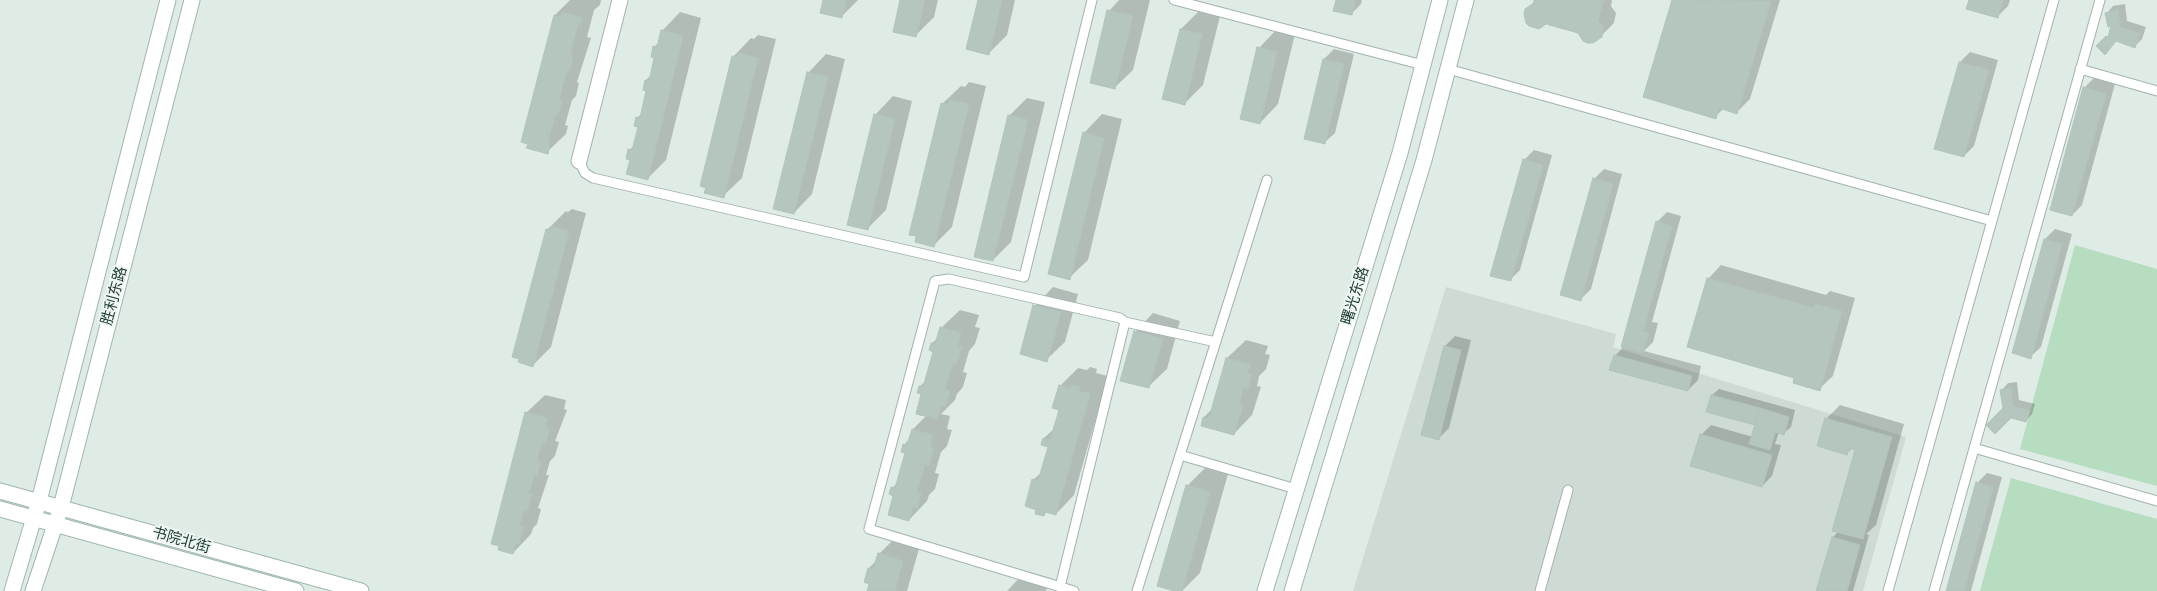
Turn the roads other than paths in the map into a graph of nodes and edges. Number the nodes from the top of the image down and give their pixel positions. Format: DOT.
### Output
graph roads {
  1 [pos="168,0"];
  2 [pos="192,0"];
  3 [pos="620,0"];
  4 [pos="1092,0"];
  5 [pos="1174,0"];
  6 [pos="1440,0"];
  7 [pos="1466,0"];
  8 [pos="2054,0"];
  9 [pos="2100,0"];
  10 [pos="1423,65"];
  11 [pos="1448,69"];
  12 [pos="2080,69"];
  13 [pos="2157,91"];
  14 [pos="578,162"];
  15 [pos="1267,180"];
  16 [pos="1992,221"];
  17 [pos="1125,322"];
  18 [pos="1216,342"];
  19 [pos="1974,448"];
  20 [pos="1180,455"];
  21 [pos="1296,489"];
  22 [pos="0,490"];
  23 [pos="1568,490"];
  24 [pos="2157,501"];
  25 [pos="39,502"];
  26 [pos="61,507"];
  27 [pos="0,509"];
  28 [pos="35,518"];
  29 [pos="55,524"];
  30 [pos="1060,587"];
  31 [pos="12,591"];
  32 [pos="33,591"];
  33 [pos="296,591"];
  34 [pos="362,591"];
  35 [pos="1074,591"];
  36 [pos="1137,591"];
  37 [pos="1265,591"];
  38 [pos="1292,591"];
  39 [pos="1540,591"];
  40 [pos="1888,591"];
  41 [pos="1934,591"];
  1 -- 25 [label="street, 胜利东路"];
  2 -- 26 [label="street, 胜利东路"];
  3 -- 14 [label="street"];
  4 -- 14 [label="lane"];
  5 -- 10 [label="lane"];
  6 -- 10 [label="street, 曙光东路"];
  7 -- 11 [label="street, 曙光东路"];
  8 -- 16 [label="lane"];
  9 -- 12 [label="lane"];
  10 -- 21 [label="street, 曙光东路"];
  11 -- 16 [label="lane"];
  11 -- 38 [label="street, 曙光东路"];
  12 -- 13 [label="lane"];
  12 -- 19 [label="lane"];
  15 -- 18 [label="lane"];
  16 -- 40 [label="lane"];
  17 -- 18 [label="lane"];
  17 -- 30 [label="lane"];
  17 -- 30 [label="lane"];
  18 -- 20 [label="lane"];
  19 -- 24 [label="lane"];
  19 -- 41 [label="lane"];
  20 -- 21 [label="lane"];
  20 -- 36 [label="lane"];
  21 -- 37 [label="street, 曙光东路"];
  22 -- 25 [label="street, 书院北街"];
  23 -- 39 [label="lane"];
  25 -- 26 [label="street, 书院北街"];
  25 -- 28 [label="street, 胜利东路"];
  26 -- 29 [label="street, 胜利东路"];
  26 -- 34 [label="street, 书院北街"];
  27 -- 28 [label="street, 书院北街"];
  28 -- 29 [label="street, 书院北街"];
  28 -- 31 [label="street, 胜利东路"];
  29 -- 32 [label="street, 胜利东路"];
  29 -- 33 [label="street, 书院北街"];
  30 -- 35 [label="lane"];
}
